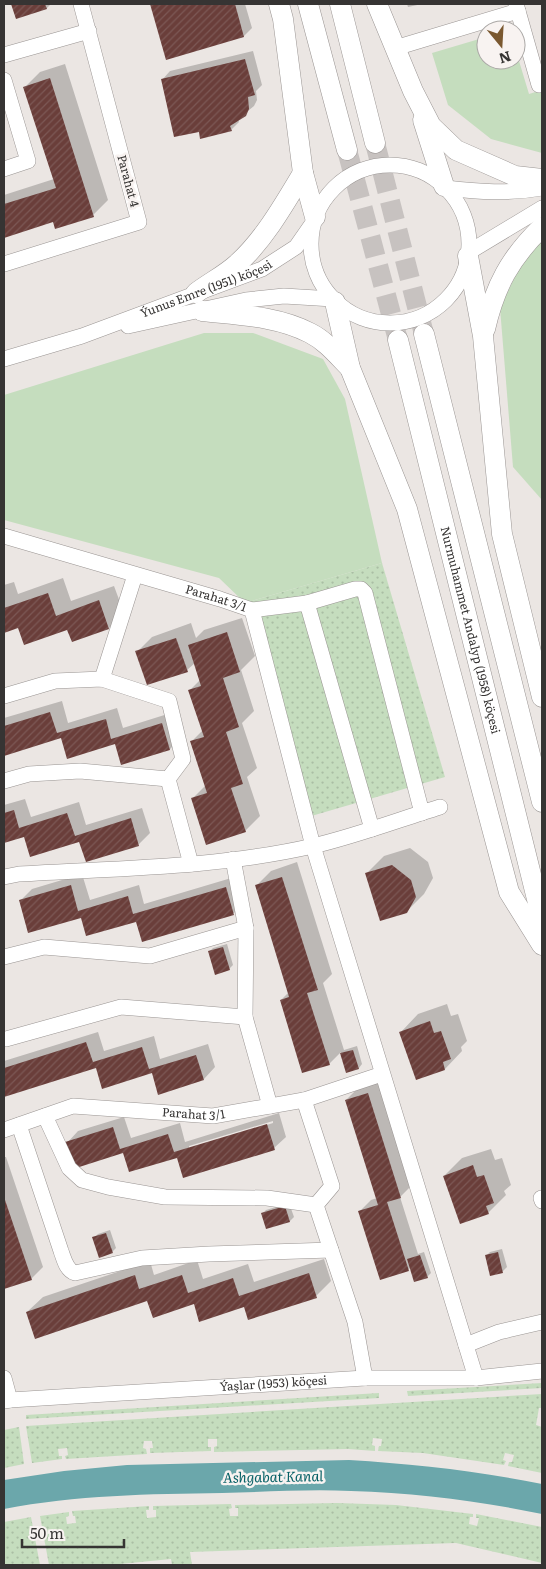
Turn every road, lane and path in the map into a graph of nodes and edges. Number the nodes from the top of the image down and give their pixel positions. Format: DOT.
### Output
graph roads {
  1 [pos="81,4"];
  2 [pos="279,4"];
  3 [pos="308,4"];
  4 [pos="340,4"];
  5 [pos="377,4"];
  6 [pos="517,8"];
  7 [pos="89,31"];
  8 [pos="405,45"];
  9 [pos="4,56"];
  10 [pos="4,80"];
  11 [pos="542,84"];
  12 [pos="417,101"];
  13 [pos="375,143"];
  14 [pos="348,150"];
  15 [pos="4,169"];
  16 [pos="303,173"];
  17 [pos="542,179"];
  18 [pos="445,187"];
  19 [pos="542,188"];
  20 [pos="542,208"];
  21 [pos="315,219"];
  22 [pos="542,227"];
  23 [pos="469,254"];
  24 [pos="4,264"];
  25 [pos="334,300"];
  26 [pos="199,302"];
  27 [pos="424,334"];
  28 [pos="483,336"];
  29 [pos="398,340"];
  30 [pos="4,359"];
  31 [pos="350,368"];
  32 [pos="4,536"];
  33 [pos="135,575"];
  34 [pos="307,603"];
  35 [pos="252,610"];
  36 [pos="102,679"];
  37 [pos="4,696"];
  38 [pos="542,697"];
  39 [pos="168,779"];
  40 [pos="4,781"];
  41 [pos="542,802"];
  42 [pos="440,807"];
  43 [pos="422,813"];
  44 [pos="372,829"];
  45 [pos="313,846"];
  46 [pos="233,859"];
  47 [pos="191,864"];
  48 [pos="4,877"];
  49 [pos="542,919"];
  50 [pos="246,928"];
  51 [pos="542,945"];
  52 [pos="4,957"];
  53 [pos="245,1017"];
  54 [pos="4,1037"];
  55 [pos="382,1074"];
  56 [pos="304,1100"];
  57 [pos="270,1106"];
  58 [pos="45,1116"];
  59 [pos="19,1125"];
  60 [pos="4,1130"];
  61 [pos="316,1204"];
  62 [pos="331,1250"];
  63 [pos="542,1322"];
  64 [pos="466,1345"];
  65 [pos="542,1371"];
  66 [pos="4,1378"];
  67 [pos="365,1378"];
  68 [pos="476,1378"];
  69 [pos="7,1400"];
  1 -- 7 [label="street, Parahat 4"];
  2 -- 16 [label="main road"];
  3 -- 14 [label="main road"];
  4 -- 13 [label="main road"];
  5 -- 12 [label="main road"];
  6 -- 8 [label="street"];
  6 -- 11 [label="street"];
  7 -- 9 [label="street"];
  7 -- 24 [label="street, Parahat 4"];
  10 -- 15 [label="street"];
  12 -- 17 [label="main road"];
  12 -- 18 [label="main road"];
  16 -- 21 [label="main road"];
  16 -- 26 [label="main road"];
  18 -- 19 [label="street"];
  18 -- 21 [label="street"];
  18 -- 23 [label="street"];
  20 -- 23 [label="street"];
  21 -- 25 [label="street"];
  21 -- 26 [label="street, Ýunus Emre (1951) köçesi"];
  22 -- 28 [label="main road"];
  23 -- 25 [label="street"];
  23 -- 28 [label="main road"];
  25 -- 26 [label="street, Ýunus Emre (1951) köçesi"];
  25 -- 31 [label="main road"];
  26 -- 30 [label="street, Ýunus Emre (1951) köçesi"];
  26 -- 31 [label="main road"];
  27 -- 41 [label="main road"];
  28 -- 38 [label="main road"];
  29 -- 49 [label="main road, Nurmuhammet Andalyp (1958) köçesi"];
  31 -- 51 [label="main road"];
  32 -- 33 [label="street, Parahat 3/1"];
  33 -- 35 [label="street, Parahat 3/1"];
  33 -- 36 [label="street"];
  34 -- 35 [label="street"];
  34 -- 43 [label="street"];
  34 -- 44 [label="street"];
  35 -- 45 [label="street, Parahat 3/1"];
  36 -- 37 [label="street"];
  36 -- 39 [label="street"];
  39 -- 40 [label="street"];
  39 -- 47 [label="street"];
  42 -- 43 [label="street"];
  43 -- 44 [label="street"];
  44 -- 45 [label="street"];
  45 -- 46 [label="street"];
  45 -- 55 [label="street, Parahat 3/1"];
  46 -- 47 [label="street"];
  46 -- 50 [label="street"];
  47 -- 48 [label="street"];
  50 -- 52 [label="street"];
  50 -- 53 [label="street"];
  53 -- 54 [label="street"];
  53 -- 57 [label="street"];
  55 -- 56 [label="street, Parahat 3/1"];
  55 -- 64 [label="street, Parahat 3/1"];
  56 -- 57 [label="street, Parahat 3/1"];
  56 -- 61 [label="street"];
  57 -- 58 [label="street, Parahat 3/1"];
  58 -- 59 [label="street, Parahat 3/1"];
  58 -- 61 [label="street"];
  59 -- 60 [label="street, Parahat 3/1"];
  59 -- 62 [label="street"];
  61 -- 62 [label="street"];
  62 -- 67 [label="street"];
  63 -- 64 [label="street"];
  64 -- 68 [label="street, Parahat 3/1"];
  65 -- 68 [label="street, Ýaşlar (1953) köçesi"];
  66 -- 69 [label="street"];
  67 -- 68 [label="street, Ýaşlar (1953) köçesi"];
  67 -- 69 [label="street, Ýaşlar (1953) köçesi"];
}
